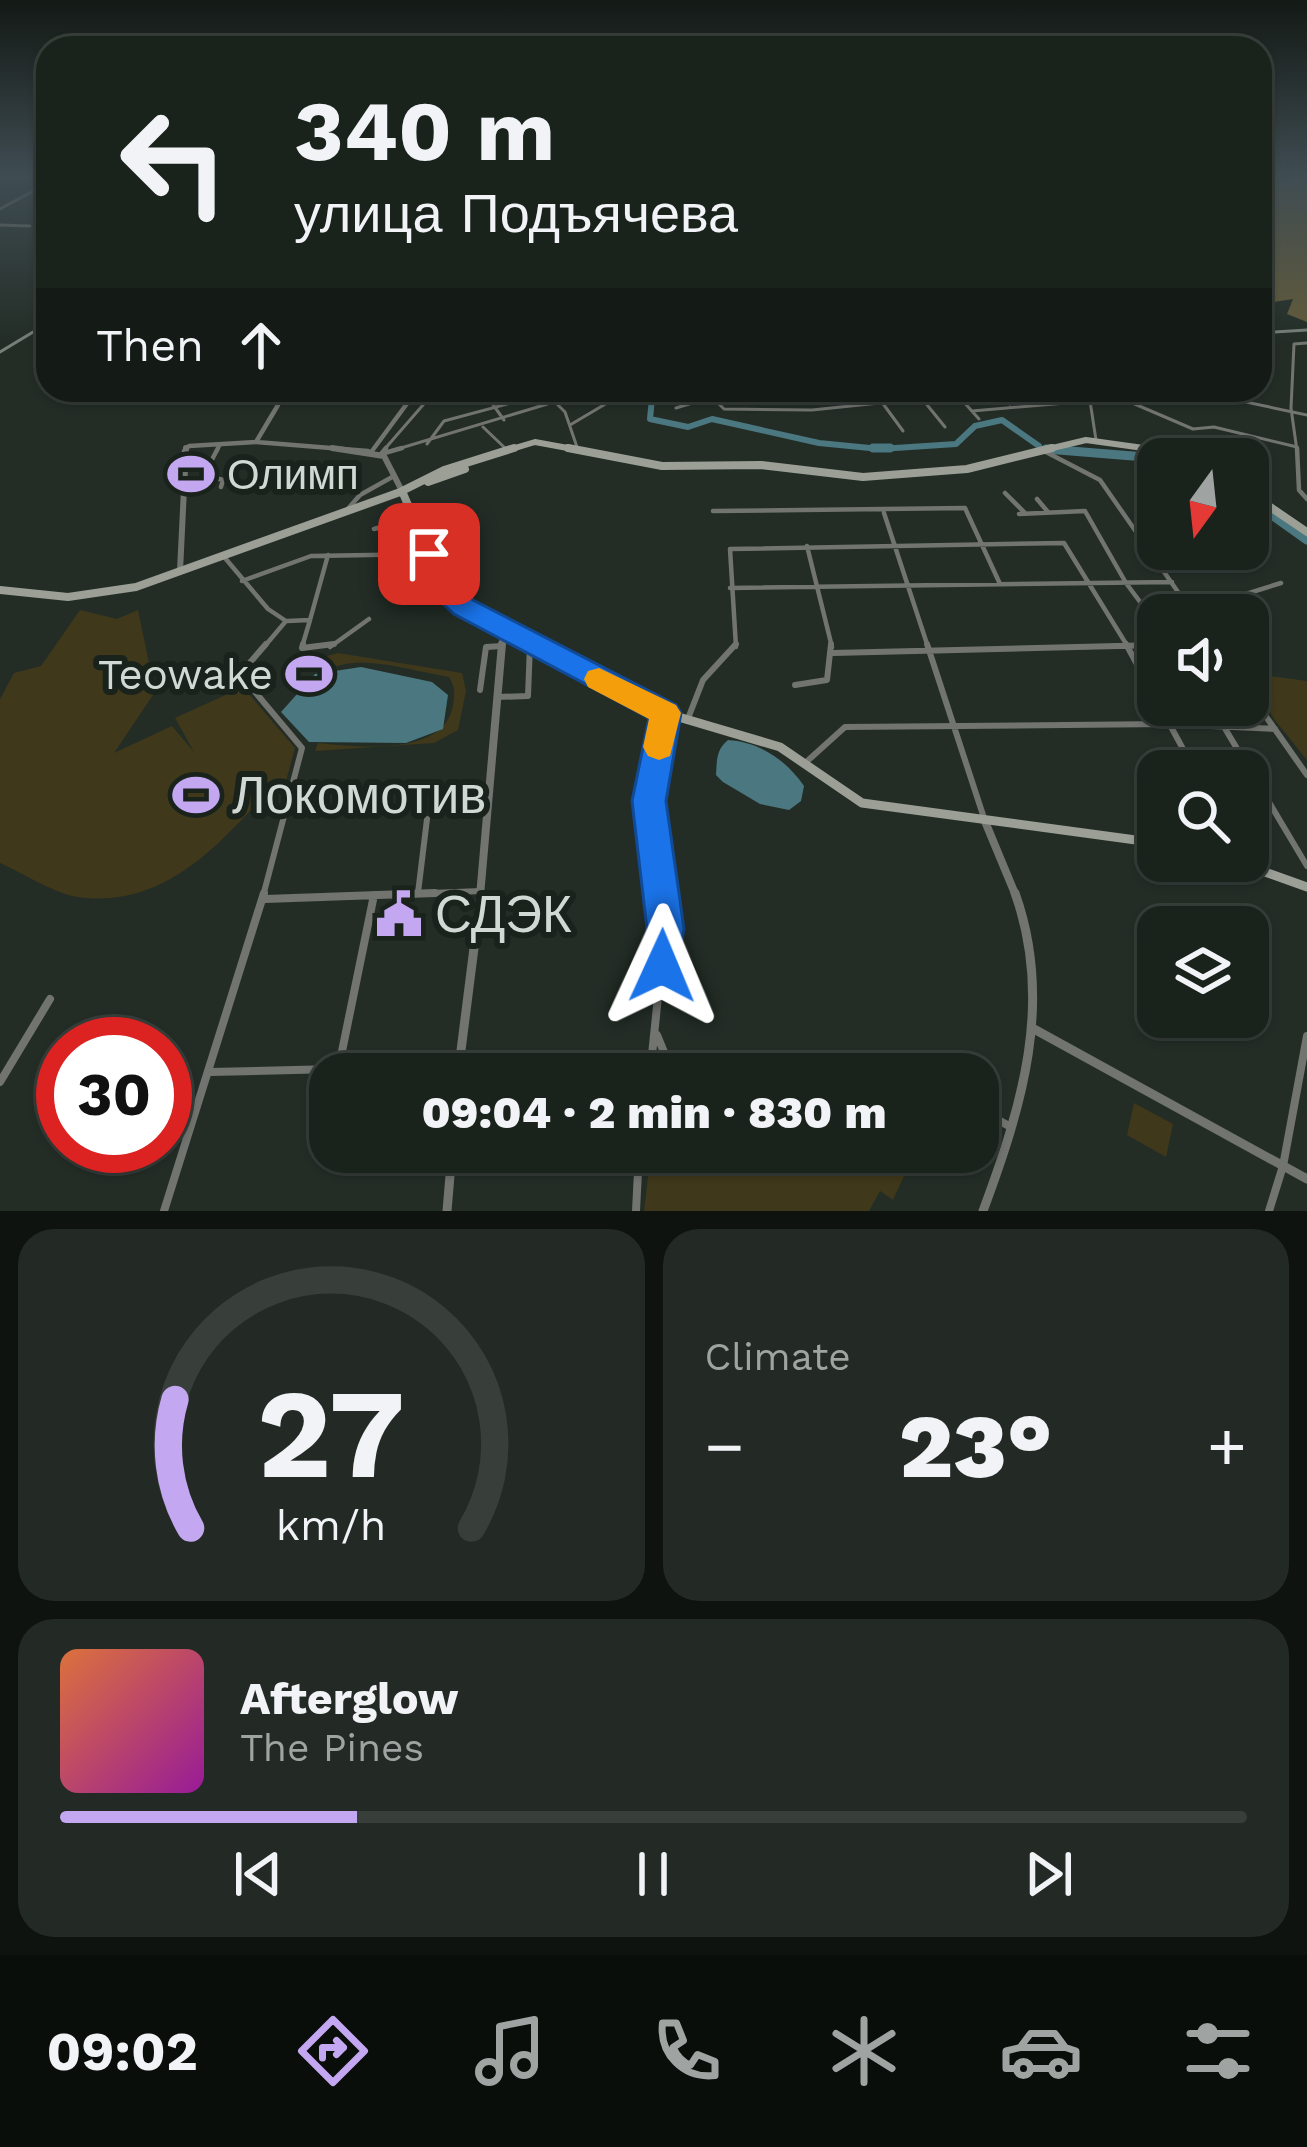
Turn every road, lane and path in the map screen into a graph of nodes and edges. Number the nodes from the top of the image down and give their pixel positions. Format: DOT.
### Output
graph roads {
  1 [pos="1307,344"];
  2 [pos="1293,363"];
  3 [pos="1307,366"];
  4 [pos="275,402"];
  5 [pos="408,402"];
  6 [pos="426,402"];
  7 [pos="491,402"];
  8 [pos="508,402"];
  9 [pos="554,402"];
  10 [pos="608,402"];
  11 [pos="696,402"];
  12 [pos="717,402"];
  13 [pos="904,402"];
  14 [pos="925,402"];
  15 [pos="964,402"];
  16 [pos="1008,402"];
  17 [pos="1064,402"];
  18 [pos="1090,402"];
  19 [pos="1127,402"];
  20 [pos="1251,402"];
  21 [pos="1051,403"];
  22 [pos="884,404"];
  23 [pos="494,406"];
  24 [pos="1012,406"];
  25 [pos="676,408"];
  26 [pos="973,411"];
  27 [pos="1293,412"];
  28 [pos="1307,415"];
  29 [pos="979,419"];
  30 [pos="504,420"];
  31 [pos="570,425"];
  32 [pos="483,427"];
  33 [pos="945,427"];
  34 [pos="903,431"];
  35 [pos="1096,440"];
  36 [pos="256,442"];
  37 [pos="428,444"];
  38 [pos="220,445"];
  39 [pos="1137,445"];
  40 [pos="565,447"];
  41 [pos="1298,447"];
  42 [pos="1039,448"];
  43 [pos="506,450"];
  44 [pos="578,450"];
  45 [pos="372,452"];
  46 [pos="381,454"];
  47 [pos="1298,469"];
  48 [pos="1307,471"];
  49 [pos="394,476"];
  50 [pos="221,487"];
  51 [pos="402,491"];
  52 [pos="1005,494"];
  53 [pos="1037,499"];
  54 [pos="1307,499"];
  55 [pos="1269,506"];
  56 [pos="712,511"];
  57 [pos="346,512"];
  58 [pos="1048,512"];
  59 [pos="884,513"];
  60 [pos="414,518"];
  61 [pos="374,529"];
  62 [pos="1307,532"];
  63 [pos="981,544"];
  64 [pos="807,546"];
  65 [pos="896,546"];
  66 [pos="429,554"];
  67 [pos="328,555"];
  68 [pos="224,556"];
  69 [pos="179,572"];
  70 [pos="242,581"];
  71 [pos="1172,582"];
  72 [pos="1086,583"];
  73 [pos="1126,583"];
  74 [pos="1000,584"];
  75 [pos="1281,584"];
  76 [pos="908,585"];
  77 [pos="817,587"];
  78 [pos="730,588"];
  79 [pos="0,590"];
  80 [pos="1180,594"];
  81 [pos="1250,594"];
  82 [pos="1137,598"];
  83 [pos="369,619"];
  84 [pos="310,620"];
  85 [pos="286,621"];
  86 [pos="503,631"];
  87 [pos="530,644"];
  88 [pos="502,646"];
  89 [pos="1137,646"];
  90 [pos="1128,647"];
  91 [pos="930,649"];
  92 [pos="832,652"];
  93 [pos="1137,665"];
  94 [pos="795,686"];
  95 [pos="480,689"];
  96 [pos="497,697"];
  97 [pos="665,713"];
  98 [pos="687,721"];
  99 [pos="1269,721"];
  100 [pos="1137,724"];
  101 [pos="957,726"];
  102 [pos="1190,726"];
  103 [pos="1224,726"];
  104 [pos="1226,729"];
  105 [pos="1275,729"];
  106 [pos="803,764"];
  107 [pos="1307,775"];
  108 [pos="427,819"];
  109 [pos="984,819"];
  110 [pos="1137,840"];
  111 [pos="1307,866"];
  112 [pos="1269,873"];
  113 [pos="1307,887"];
  114 [pos="481,891"];
  115 [pos="418,893"];
  116 [pos="374,896"];
  117 [pos="262,899"];
  118 [pos="50,999"];
  119 [pos="655,1028"];
  120 [pos="1034,1029"];
  121 [pos="1307,1036"];
  122 [pos="341,1053"];
  123 [pos="461,1053"];
  124 [pos="652,1053"];
  125 [pos="665,1053"];
  126 [pos="309,1070"];
  127 [pos="210,1072"];
  128 [pos="0,1082"];
  129 [pos="999,1121"];
  130 [pos="1014,1129"];
  131 [pos="1283,1166"];
  132 [pos="450,1173"];
  133 [pos="639,1173"];
  134 [pos="1307,1179"];
  135 [pos="164,1211"];
  136 [pos="447,1211"];
  137 [pos="636,1211"];
  138 [pos="983,1211"];
  139 [pos="1269,1211"];
  1 -- 2 [label="street"];
  2 -- 3 [label="street"];
  2 -- 27 [label="street"];
  4 -- 36 [label="street"];
  5 -- 45 [label="street"];
  6 -- 46 [label="street"];
  7 -- 23 [label="street"];
  8 -- 23 [label="street"];
  9 -- 30 [label="street"];
  9 -- 31 [label="street"];
  10 -- 31 [label="street"];
  11 -- 25 [label="street"];
  12 -- 22 [label="street"];
  13 -- 22 [label="street"];
  14 -- 33 [label="street"];
  15 -- 26 [label="street"];
  16 -- 24 [label="street"];
  17 -- 21 [label="street"];
  18 -- 35 [label="street"];
  19 -- 41 [label="street"];
  20 -- 27 [label="street"];
  21 -- 24 [label="street"];
  22 -- 34 [label="street"];
  23 -- 30 [label="street"];
  23 -- 37 [label="street"];
  24 -- 26 [label="street"];
  26 -- 29 [label="street"];
  27 -- 28 [label="street"];
  27 -- 41 [label="street"];
  30 -- 32 [label="street"];
  31 -- 44 [label="street"];
  32 -- 37 [label="street"];
  32 -- 43 [label="street"];
  35 -- 39 [label="main road"];
  35 -- 42 [label="main road"];
  36 -- 38 [label="street"];
  36 -- 45 [label="street"];
  37 -- 46 [label="street"];
  38 -- 50 [label="street"];
  38 -- 69 [label="street"];
  40 -- 43 [label="main road"];
  40 -- 44 [label="main road"];
  40 -- 51 [label="main road"];
  41 -- 47 [label="street"];
  42 -- 44 [label="main road"];
  42 -- 71 [label="street"];
  43 -- 51 [label="main road"];
  45 -- 46 [label="street"];
  46 -- 49 [label="street"];
  47 -- 48 [label="street"];
  47 -- 54 [label="street"];
  49 -- 51 [label="street"];
  49 -- 57 [label="street"];
  51 -- 57 [label="main road"];
  51 -- 60 [label="main road"];
  52 -- 58 [label="street"];
  53 -- 58 [label="street"];
  55 -- 62 [label="main road"];
  56 -- 59 [label="street"];
  57 -- 68 [label="main road"];
  58 -- 73 [label="street"];
  59 -- 63 [label="street"];
  59 -- 65 [label="street"];
  60 -- 61 [label="street"];
  60 -- 66 [label="main road"];
  63 -- 65 [label="street"];
  63 -- 72 [label="street"];
  63 -- 74 [label="street"];
  64 -- 65 [label="street"];
  64 -- 77 [label="street"];
  64 -- 78 [label="street"];
  65 -- 76 [label="street"];
  66 -- 67 [label="street"];
  66 -- 86 [label="main road"];
  67 -- 70 [label="street"];
  67 -- 84 [label="street"];
  68 -- 69 [label="main road"];
  68 -- 70 [label="street"];
  69 -- 79 [label="main road"];
  70 -- 85 [label="street"];
  71 -- 73 [label="street"];
  71 -- 80 [label="street"];
  72 -- 73 [label="street"];
  72 -- 74 [label="street"];
  72 -- 90 [label="street"];
  73 -- 82 [label="street"];
  74 -- 76 [label="street"];
  75 -- 81 [label="street"];
  76 -- 77 [label="street"];
  76 -- 91 [label="street"];
  77 -- 78 [label="street"];
  77 -- 92 [label="street"];
  78 -- 98 [label="street"];
  83 -- 84 [label="street"];
  84 -- 85 [label="street"];
  85 -- 117 [label="street"];
  86 -- 87 [label="main road"];
  86 -- 88 [label="street"];
  87 -- 96 [label="street"];
  87 -- 97 [label="main road"];
  88 -- 95 [label="street"];
  88 -- 96 [label="street"];
  89 -- 90 [label="street"];
  90 -- 91 [label="street"];
  90 -- 93 [label="street"];
  91 -- 92 [label="street"];
  91 -- 101 [label="street"];
  92 -- 94 [label="street"];
  96 -- 114 [label="street"];
  97 -- 98 [label="main road"];
  97 -- 119 [label="street"];
  98 -- 106 [label="main road"];
  99 -- 105 [label="street"];
  100 -- 101 [label="street"];
  101 -- 106 [label="street"];
  101 -- 109 [label="street"];
  102 -- 104 [label="street"];
  103 -- 104 [label="street"];
  104 -- 105 [label="street"];
  104 -- 111 [label="street"];
  105 -- 107 [label="street"];
  106 -- 109 [label="main road"];
  108 -- 115 [label="street"];
  109 -- 110 [label="main road"];
  109 -- 120 [label="street"];
  112 -- 113 [label="main road"];
  114 -- 115 [label="street"];
  114 -- 123 [label="street"];
  115 -- 116 [label="street"];
  116 -- 117 [label="street"];
  116 -- 122 [label="street"];
  117 -- 127 [label="street"];
  118 -- 128 [label="street"];
  119 -- 124 [label="street"];
  119 -- 125 [label="street"];
  120 -- 130 [label="street"];
  120 -- 131 [label="street"];
  121 -- 131 [label="street"];
  126 -- 127 [label="street"];
  127 -- 135 [label="street"];
  129 -- 130 [label="street"];
  130 -- 138 [label="street"];
  131 -- 134 [label="street"];
  131 -- 139 [label="street"];
  132 -- 136 [label="street"];
  133 -- 137 [label="street"];
}
